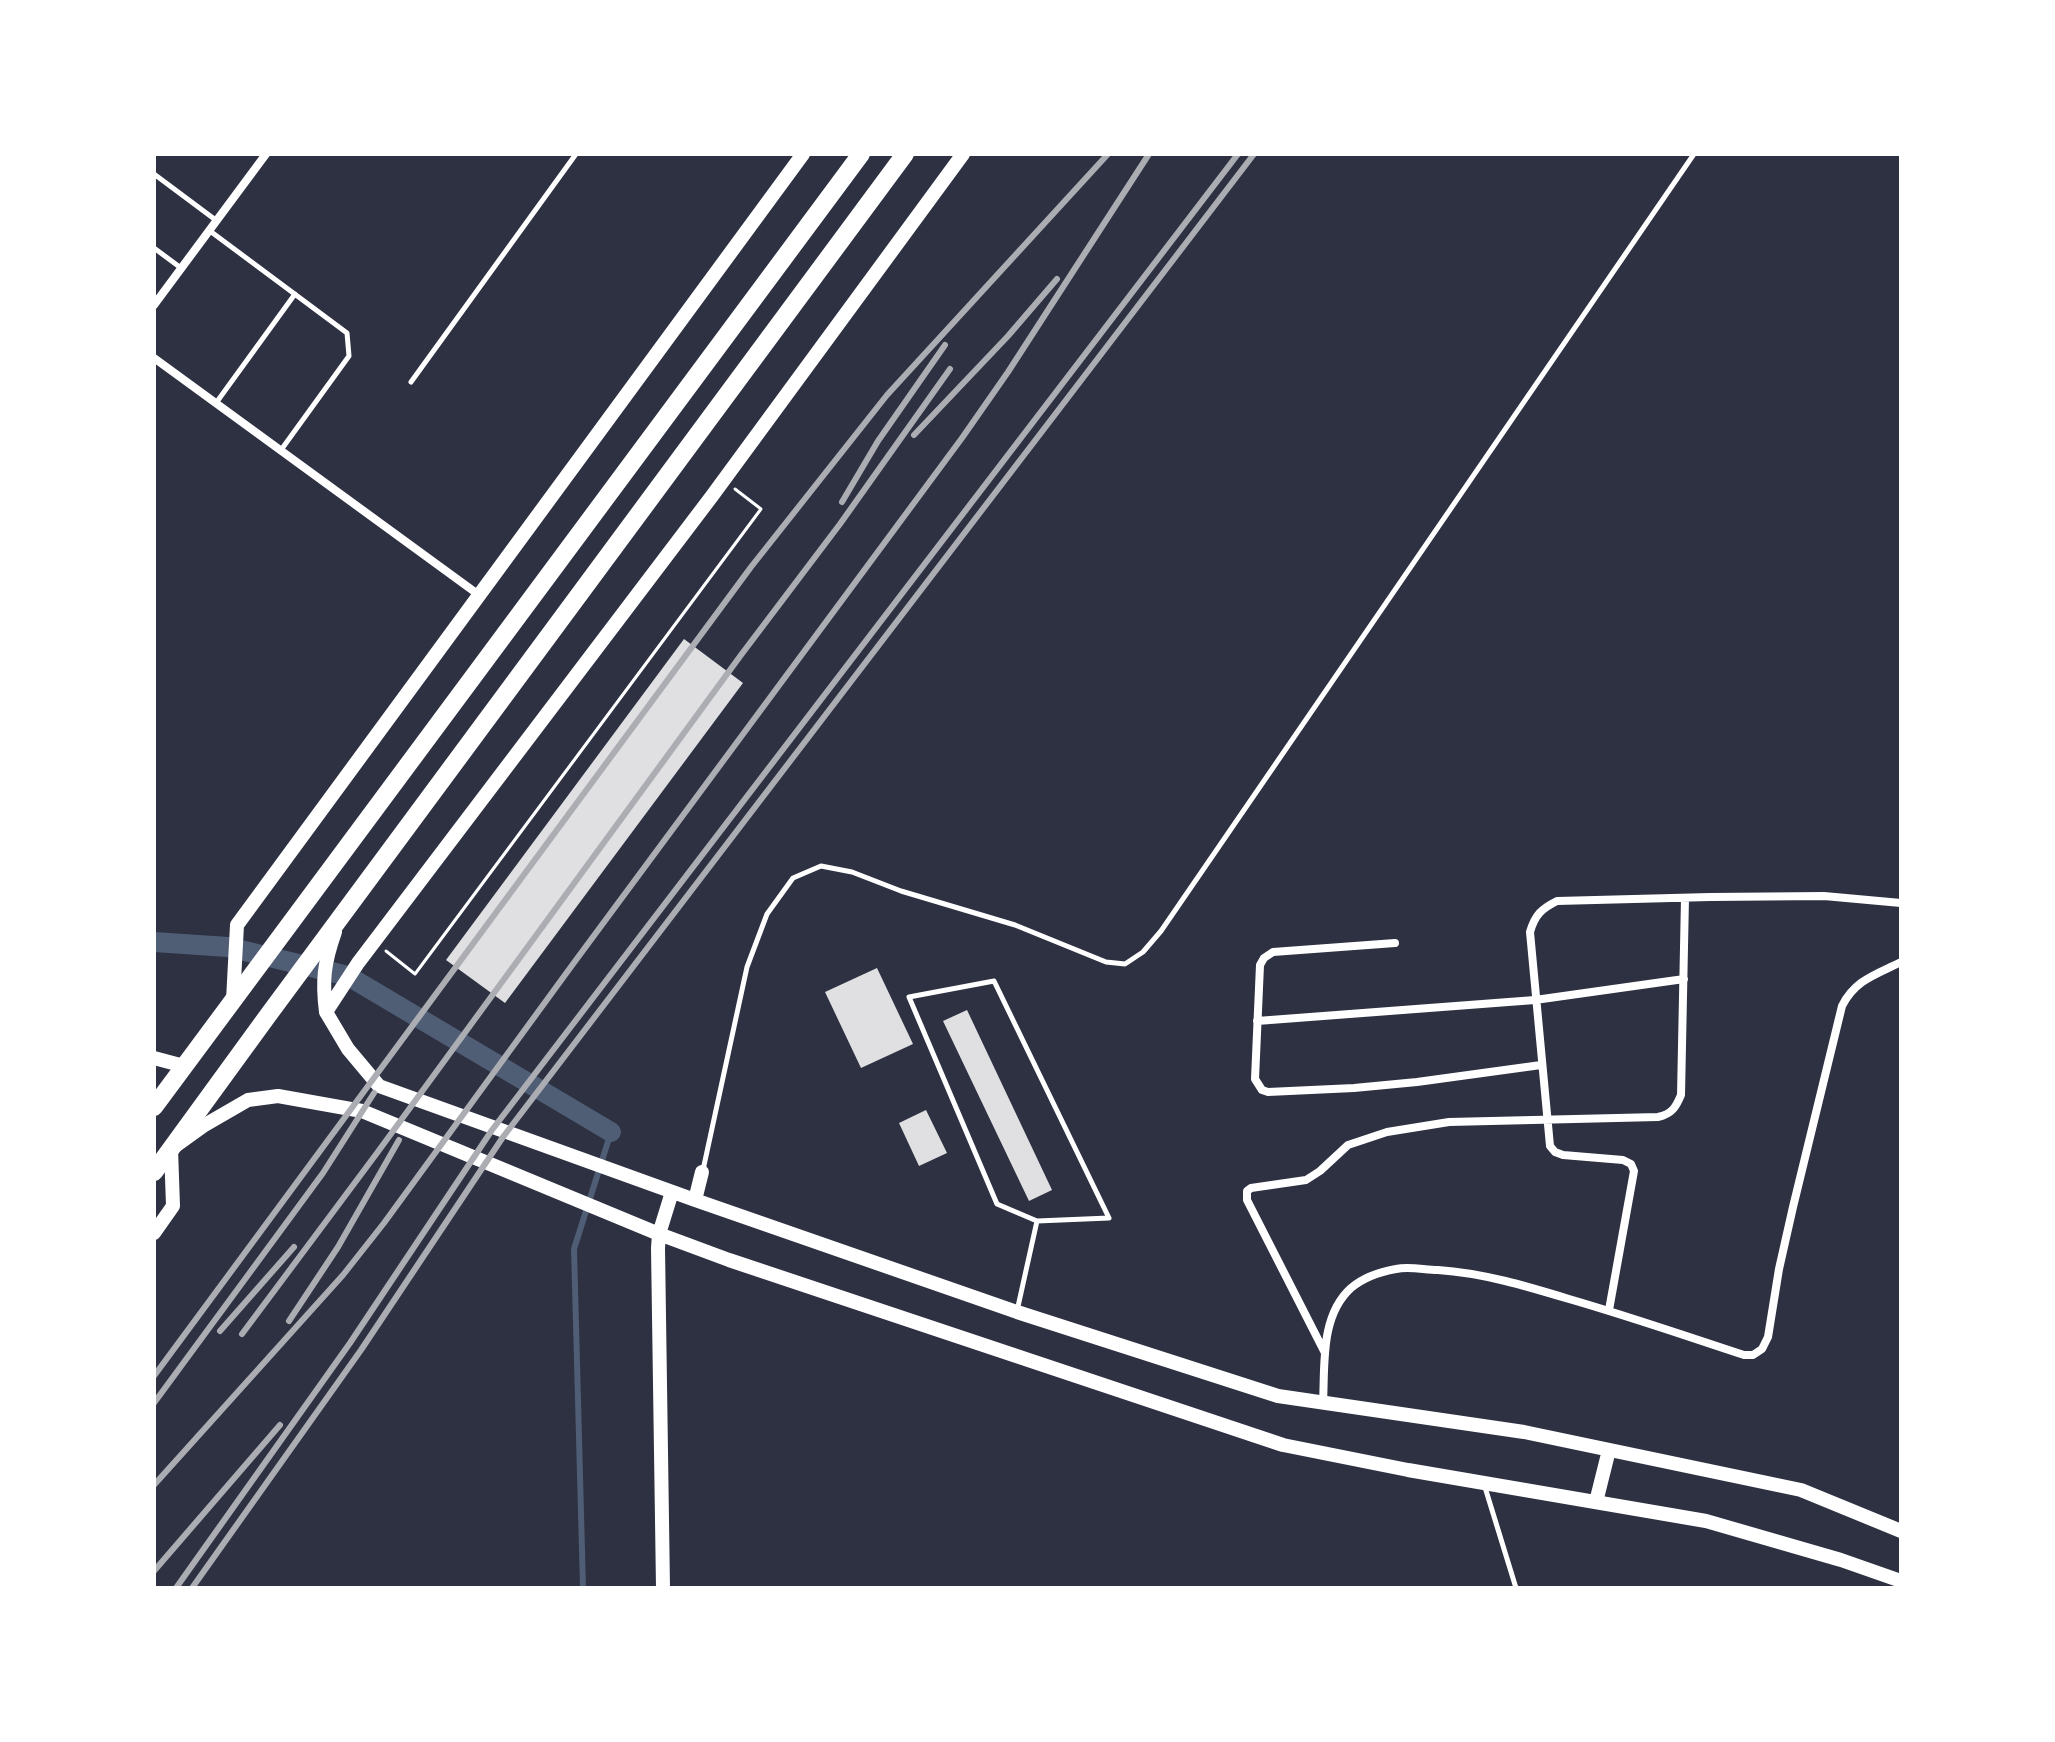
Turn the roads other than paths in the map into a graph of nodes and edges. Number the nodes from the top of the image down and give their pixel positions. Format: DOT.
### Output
graph roads {
  1 [pos="576,154"];
  2 [pos="803,154"];
  3 [pos="861,154"];
  4 [pos="905,154"];
  5 [pos="963,154"];
  6 [pos="1694,154"];
  7 [pos="265,155"];
  8 [pos="154,174"];
  9 [pos="218,221"];
  10 [pos="210,231"];
  11 [pos="154,248"];
  12 [pos="181,268"];
  13 [pos="295,294"];
  14 [pos="154,305"];
  15 [pos="154,358"];
  16 [pos="699,374"];
  17 [pos="411,382"];
  18 [pos="728,394"];
  19 [pos="216,403"];
  20 [pos="281,450"];
  21 [pos="479,595"];
  22 [pos="1685,898"];
  23 [pos="1901,903"];
  24 [pos="341,917"];
  25 [pos="1395,943"];
  26 [pos="1901,962"];
  27 [pos="1684,979"];
  28 [pos="235,994"];
  29 [pos="1535,1000"];
  30 [pos="326,1012"];
  31 [pos="1257,1021"];
  32 [pos="154,1058"];
  33 [pos="1541,1065"];
  34 [pos="184,1066"];
  35 [pos="154,1107"];
  36 [pos="1546,1118"];
  37 [pos="171,1149"];
  38 [pos="154,1172"];
  39 [pos="702,1172"];
  40 [pos="672,1192"];
  41 [pos="695,1200"];
  42 [pos="1037,1221"];
  43 [pos="154,1233"];
  44 [pos="659,1234"];
  45 [pos="1609,1310"];
  46 [pos="1017,1312"];
  47 [pos="1326,1353"];
  48 [pos="1323,1404"];
  49 [pos="1609,1450"];
  50 [pos="1484,1483"];
  51 [pos="1596,1502"];
  52 [pos="1901,1531"];
  53 [pos="1901,1581"];
  54 [pos="663,1588"];
  55 [pos="1516,1588"];
  1 -- 17 [label="lane"];
  2 -- 21 [label="street"];
  3 -- 16 [label="main road"];
  4 -- 18 [label="main road"];
  5 -- 30 [label="street"];
  6 -- 39 [label="lane"];
  7 -- 9 [label="street"];
  8 -- 9 [label="lane"];
  9 -- 10 [label="street"];
  10 -- 12 [label="street"];
  10 -- 13 [label="lane"];
  11 -- 12 [label="lane"];
  12 -- 14 [label="street"];
  13 -- 19 [label="lane"];
  13 -- 20 [label="lane"];
  15 -- 19 [label="street"];
  16 -- 18 [label="main road"];
  16 -- 28 [label="main road"];
  18 -- 24 [label="main road"];
  19 -- 20 [label="street"];
  20 -- 21 [label="street"];
  21 -- 28 [label="street"];
  22 -- 23 [label="street"];
  22 -- 27 [label="street"];
  22 -- 29 [label="street"];
  24 -- 30 [label="street"];
  24 -- 37 [label="main road"];
  25 -- 31 [label="street"];
  26 -- 45 [label="street"];
  27 -- 29 [label="street"];
  27 -- 36 [label="street"];
  28 -- 34 [label="main road"];
  29 -- 31 [label="street"];
  29 -- 33 [label="street"];
  30 -- 40 [label="street"];
  31 -- 33 [label="street"];
  32 -- 34 [label="street"];
  33 -- 36 [label="street"];
  34 -- 35 [label="main road"];
  36 -- 45 [label="street"];
  36 -- 47 [label="street"];
  37 -- 38 [label="main road"];
  37 -- 43 [label="street"];
  37 -- 44 [label="street"];
  39 -- 41 [label="street"];
  40 -- 41 [label="street"];
  40 -- 44 [label="street"];
  41 -- 46 [label="street"];
  42 -- 42 [label="lane"];
  42 -- 46 [label="lane"];
  44 -- 50 [label="street"];
  44 -- 54 [label="street"];
  45 -- 47 [label="street"];
  46 -- 48 [label="street"];
  47 -- 48 [label="street"];
  48 -- 49 [label="street"];
  49 -- 51 [label="street"];
  49 -- 52 [label="street"];
  50 -- 51 [label="street"];
  50 -- 55 [label="lane"];
  51 -- 53 [label="street"];
}
